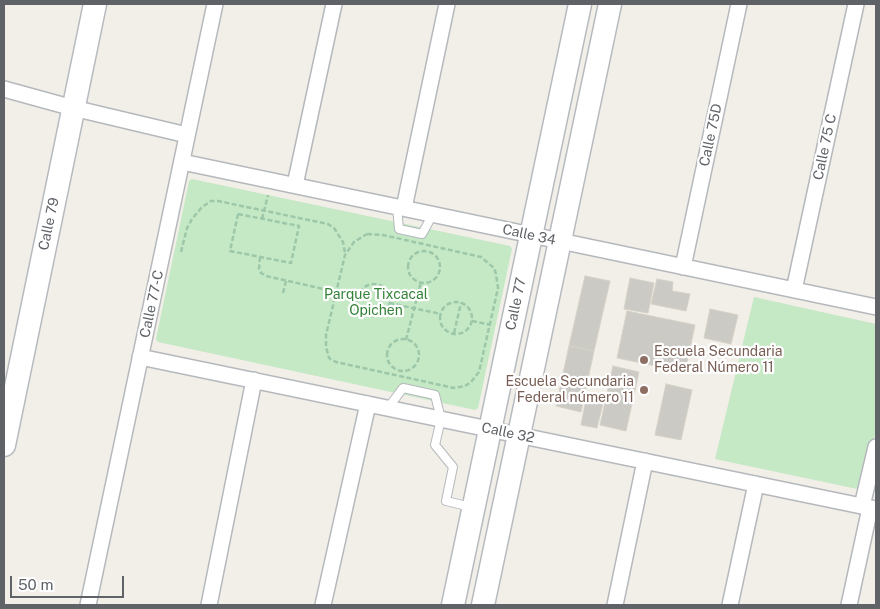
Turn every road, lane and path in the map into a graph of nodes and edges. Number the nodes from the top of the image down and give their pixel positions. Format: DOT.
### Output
graph roads {
  1 [pos="95,4"];
  2 [pos="215,4"];
  3 [pos="334,4"];
  4 [pos="447,4"];
  5 [pos="580,4"];
  6 [pos="610,4"];
  7 [pos="739,4"];
  8 [pos="856,4"];
  9 [pos="4,89"];
  10 [pos="73,108"];
  11 [pos="187,135"];
  12 [pos="182,162"];
  13 [pos="295,185"];
  14 [pos="268,193"];
  15 [pos="400,208"];
  16 [pos="264,211"];
  17 [pos="433,214"];
  18 [pos="262,219"];
  19 [pos="531,235"];
  20 [pos="560,241"];
  21 [pos="181,252"];
  22 [pos="345,255"];
  23 [pos="260,257"];
  24 [pos="683,267"];
  25 [pos="286,281"];
  26 [pos="421,282"];
  27 [pos="794,290"];
  28 [pos="283,292"];
  29 [pos="336,292"];
  30 [pos="359,296"];
  31 [pos="389,303"];
  32 [pos="461,303"];
  33 [pos="876,307"];
  34 [pos="414,308"];
  35 [pos="441,314"];
  36 [pos="471,321"];
  37 [pos="490,325"];
  38 [pos="497,327"];
  39 [pos="454,333"];
  40 [pos="406,340"];
  41 [pos="140,357"];
  42 [pos="254,380"];
  43 [pos="368,404"];
  44 [pos="388,408"];
  45 [pos="441,419"];
  46 [pos="490,429"];
  47 [pos="518,435"];
  48 [pos="4,445"];
  49 [pos="876,447"];
  50 [pos="645,461"];
  51 [pos="756,484"];
  52 [pos="473,507"];
  53 [pos="869,508"];
  54 [pos="88,605"];
  55 [pos="209,605"];
  56 [pos="323,605"];
  57 [pos="453,605"];
  58 [pos="483,605"];
  59 [pos="615,605"];
  60 [pos="730,605"];
  61 [pos="849,605"];
  1 -- 10 [label="street, Calle 79"];
  2 -- 11 [label="street, Calle 77-C"];
  3 -- 13 [label="street"];
  4 -- 15 [label="street"];
  5 -- 19 [label="street, Calle 77"];
  6 -- 20 [label="street"];
  7 -- 24 [label="street, Calle 75D"];
  8 -- 27 [label="street, Calle 75 C"];
  9 -- 10 [label="street"];
  10 -- 11 [label="street"];
  10 -- 48 [label="street, Calle 79"];
  11 -- 12 [label="street, Calle 77-C"];
  12 -- 13 [label="street, Calle 34"];
  12 -- 41 [label="street, Calle 77-C"];
  13 -- 15 [label="street, Calle 34"];
  14 -- 16 [label="path"];
  15 -- 17 [label="street, Calle 34"];
  15 -- 17 [label="lane"];
  16 -- 18 [label="path"];
  16 -- 21 [label="path"];
  16 -- 22 [label="path"];
  17 -- 19 [label="street, Calle 34"];
  18 -- 23 [label="path"];
  18 -- 23 [label="path"];
  19 -- 20 [label="street, Calle 34"];
  19 -- 46 [label="street, Calle 77"];
  20 -- 24 [label="street, Calle 34"];
  20 -- 47 [label="street"];
  22 -- 29 [label="path"];
  22 -- 37 [label="path"];
  23 -- 25 [label="path"];
  24 -- 27 [label="street, Calle 34"];
  25 -- 28 [label="path"];
  25 -- 29 [label="path"];
  26 -- 26 [label="path"];
  26 -- 34 [label="path"];
  27 -- 33 [label="street, Calle 34"];
  29 -- 30 [label="path"];
  29 -- 37 [label="path"];
  30 -- 31 [label="path"];
  30 -- 31 [label="path"];
  31 -- 34 [label="path"];
  32 -- 35 [label="path"];
  32 -- 36 [label="path"];
  32 -- 39 [label="path"];
  34 -- 35 [label="path"];
  34 -- 40 [label="path"];
  35 -- 39 [label="path"];
  36 -- 37 [label="path"];
  36 -- 39 [label="path"];
  37 -- 38 [label="path"];
  40 -- 40 [label="path"];
  41 -- 42 [label="street, Calle 32"];
  41 -- 54 [label="street, Calle 77-C"];
  42 -- 43 [label="street, Calle 32"];
  42 -- 55 [label="street"];
  43 -- 44 [label="street, Calle 32"];
  43 -- 56 [label="street"];
  44 -- 45 [label="street, Calle 32"];
  44 -- 45 [label="lane"];
  45 -- 46 [label="street, Calle 32"];
  45 -- 52 [label="lane"];
  46 -- 47 [label="street, Calle 32"];
  46 -- 52 [label="street, Calle 77"];
  47 -- 50 [label="street, Calle 32"];
  47 -- 58 [label="street"];
  49 -- 53 [label="street"];
  50 -- 51 [label="street, Calle 32"];
  50 -- 59 [label="street"];
  51 -- 53 [label="street, Calle 32"];
  51 -- 60 [label="street"];
  52 -- 57 [label="street, Calle 77"];
  53 -- 61 [label="street"];
}
